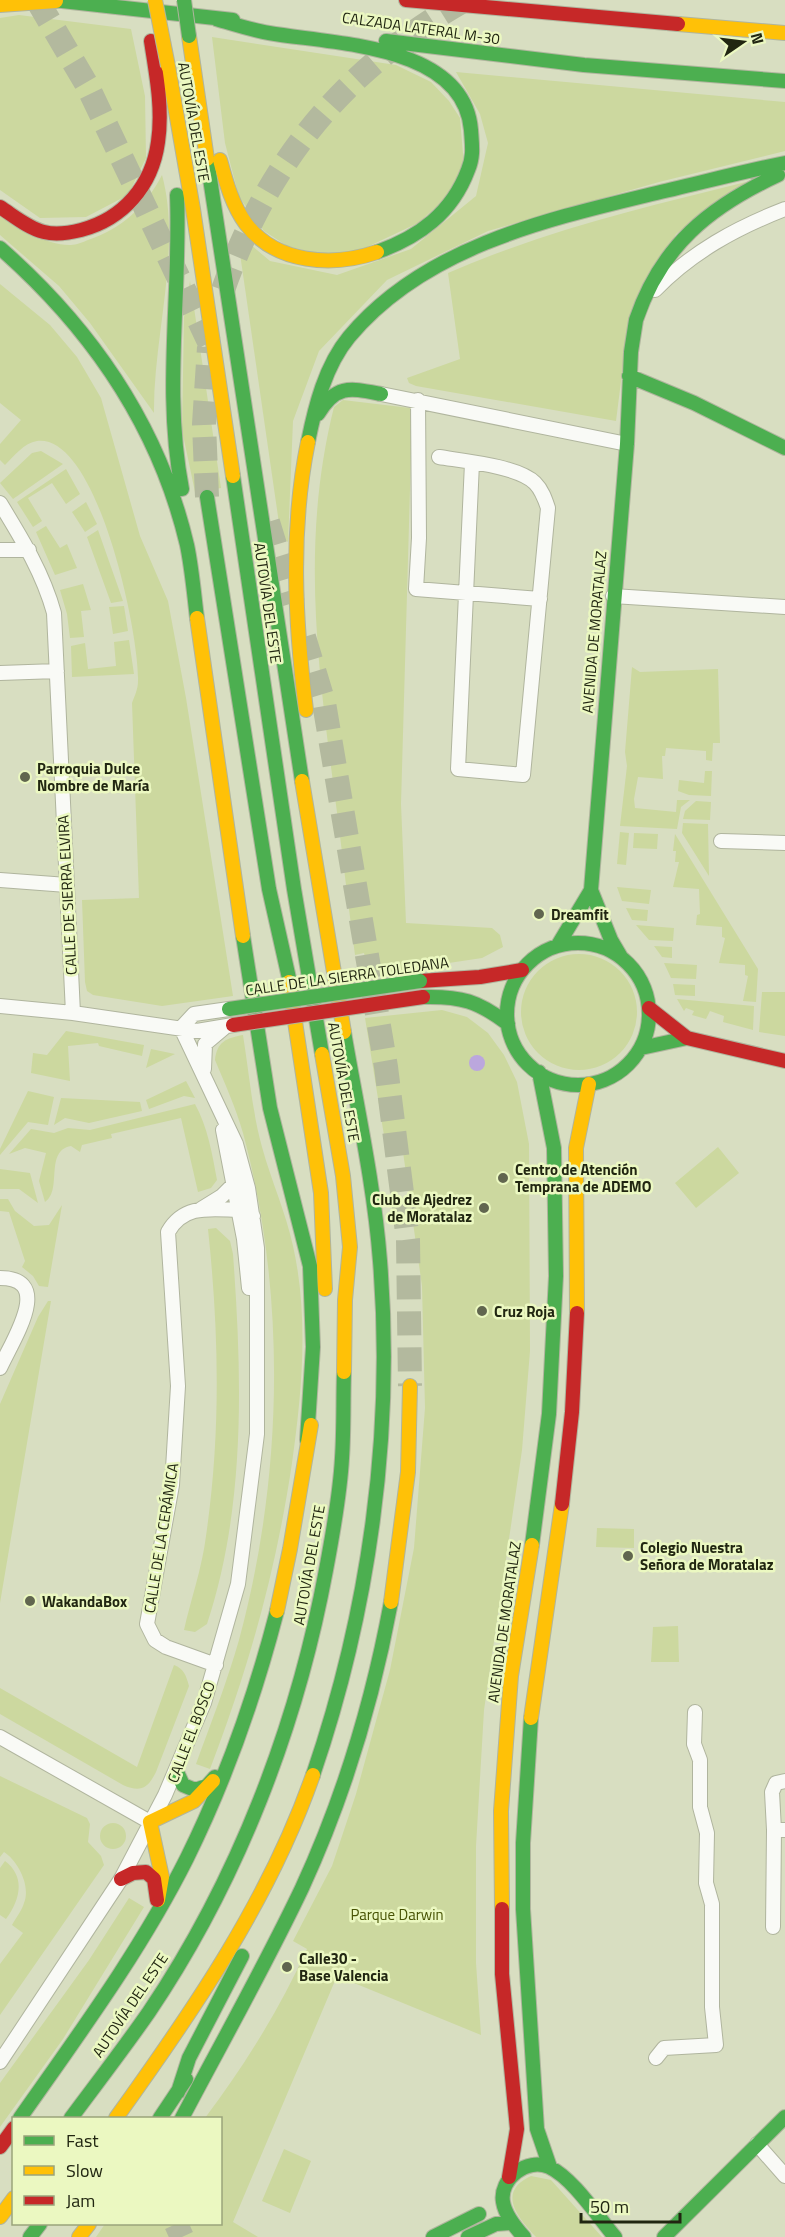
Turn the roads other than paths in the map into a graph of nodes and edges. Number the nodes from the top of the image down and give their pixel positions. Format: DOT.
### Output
graph roads {
  1 [pos="145,0"];
  2 [pos="155,0"];
  3 [pos="184,0"];
  4 [pos="409,0"];
  5 [pos="55,1"];
  6 [pos="0,5"];
  7 [pos="216,19"];
  8 [pos="756,30"];
  9 [pos="785,33"];
  10 [pos="189,36"];
  11 [pos="785,42"];
  12 [pos="168,66"];
  13 [pos="785,81"];
  14 [pos="785,163"];
  15 [pos="785,172"];
  16 [pos="0,207"];
  17 [pos="785,209"];
  18 [pos="0,248"];
  19 [pos="0,263"];
  20 [pos="636,320"];
  21 [pos="629,376"];
  22 [pos="381,394"];
  23 [pos="418,400"];
  24 [pos="305,444"];
  25 [pos="627,444"];
  26 [pos="785,448"];
  27 [pos="439,457"];
  28 [pos="472,463"];
  29 [pos="207,497"];
  30 [pos="0,503"];
  31 [pos="0,550"];
  32 [pos="29,550"];
  33 [pos="466,593"];
  34 [pos="613,596"];
  35 [pos="540,599"];
  36 [pos="785,607"];
  37 [pos="195,615"];
  38 [pos="57,671"];
  39 [pos="0,673"];
  40 [pos="308,726"];
  41 [pos="319,796"];
  42 [pos="722,841"];
  43 [pos="785,843"];
  44 [pos="0,880"];
  45 [pos="67,885"];
  46 [pos="591,890"];
  47 [pos="558,945"];
  48 [pos="621,957"];
  49 [pos="522,970"];
  50 [pos="249,975"];
  51 [pos="334,975"];
  52 [pos="290,982"];
  53 [pos="0,1006"];
  54 [pos="649,1008"];
  55 [pos="229,1009"];
  56 [pos="73,1012"];
  57 [pos="508,1024"];
  58 [pos="231,1025"];
  59 [pos="181,1028"];
  60 [pos="687,1038"];
  61 [pos="641,1048"];
  62 [pos="785,1061"];
  63 [pos="538,1072"];
  64 [pos="205,1075"];
  65 [pos="589,1084"];
  66 [pos="219,1110"];
  67 [pos="234,1184"];
  68 [pos="201,1209"];
  69 [pos="238,1210"];
  70 [pos="252,1216"];
  71 [pos="0,1278"];
  72 [pos="345,1300"];
  73 [pos="258,1359"];
  74 [pos="0,1368"];
  75 [pos="410,1386"];
  76 [pos="307,1440"];
  77 [pos="216,1665"];
  78 [pos="695,1712"];
  79 [pos="244,1717"];
  80 [pos="0,1737"];
  81 [pos="177,1772"];
  82 [pos="214,1777"];
  83 [pos="785,1781"];
  84 [pos="150,1822"];
  85 [pos="780,1830"];
  86 [pos="277,1861"];
  87 [pos="121,1879"];
  88 [pos="158,1907"];
  89 [pos="773,1927"];
  90 [pos="258,1969"];
  91 [pos="656,2058"];
  92 [pos="0,2062"];
  93 [pos="178,2092"];
  94 [pos="21,2117"];
  95 [pos="72,2117"];
  96 [pos="117,2117"];
  97 [pos="161,2117"];
  98 [pos="182,2117"];
  99 [pos="785,2118"];
  100 [pos="12,2131"];
  101 [pos="757,2144"];
  102 [pos="0,2147"];
  103 [pos="550,2167"];
  104 [pos="509,2176"];
  105 [pos="785,2176"];
  106 [pos="502,2190"];
  107 [pos="12,2201"];
  108 [pos="479,2214"];
  109 [pos="0,2217"];
  110 [pos="511,2223"];
  111 [pos="669,2231"];
  112 [pos="433,2237"];
  113 [pos="458,2237"];
  114 [pos="468,2237"];
  115 [pos="524,2237"];
  116 [pos="615,2237"];
  117 [pos="651,2237"];
  1 -- 16 [label="main road"];
  2 -- 12 [label="main road, AUTOVÍA DEL ESTE, bridge"];
  3 -- 10 [label="main road, AUTOVÍA DEL ESTE, bridge"];
  4 -- 8 [label="main road"];
  5 -- 6 [label="main road, CALZADA LATERAL M-30"];
  5 -- 7 [label="main road, CALZADA LATERAL M-30"];
  7 -- 10 [label="main road"];
  7 -- 13 [label="main road, CALZADA LATERAL M-30"];
  8 -- 9 [label="main road"];
  8 -- 11 [label="main road"];
  10 -- 51 [label="main road, AUTOVÍA DEL ESTE"];
  12 -- 50 [label="main road"];
  12 -- 72 [label="main road, AUTOVÍA DEL ESTE"];
  14 -- 24 [label="main road"];
  15 -- 20 [label="main road, AVENIDA DE MORATALAZ"];
  17 -- 20 [label="street"];
  18 -- 37 [label="main road"];
  19 -- 37 [label="main road"];
  20 -- 21 [label="main road, AVENIDA DE MORATALAZ"];
  21 -- 25 [label="main road, AVENIDA DE MORATALAZ"];
  21 -- 26 [label="main road"];
  22 -- 23 [label="street"];
  22 -- 24 [label="main road"];
  23 -- 25 [label="street"];
  23 -- 33 [label="street"];
  24 -- 40 [label="main road"];
  25 -- 34 [label="main road, AVENIDA DE MORATALAZ"];
  27 -- 28 [label="street"];
  28 -- 33 [label="street"];
  28 -- 35 [label="street"];
  29 -- 52 [label="main road"];
  30 -- 32 [label="street, CALLE DE SIERRA ELVIRA"];
  31 -- 32 [label="street"];
  32 -- 38 [label="street, CALLE DE SIERRA ELVIRA"];
  33 -- 35 [label="street"];
  33 -- 35 [label="street"];
  34 -- 36 [label="street"];
  34 -- 46 [label="main road, AVENIDA DE MORATALAZ"];
  37 -- 50 [label="main road"];
  38 -- 39 [label="street"];
  38 -- 45 [label="street, CALLE DE SIERRA ELVIRA"];
  41 -- 51 [label="main road"];
  42 -- 43 [label="street"];
  44 -- 45 [label="street"];
  45 -- 56 [label="street, CALLE DE SIERRA ELVIRA"];
  46 -- 47 [label="main road, AVENIDA DE MORATALAZ"];
  46 -- 48 [label="main road, AVENIDA DE MORATALAZ"];
  47 -- 48 [label="main road"];
  47 -- 49 [label="main road"];
  48 -- 54 [label="main road"];
  49 -- 55 [label="main road, CALLE DE LA SIERRA TOLEDANA, bridge"];
  49 -- 57 [label="main road"];
  50 -- 76 [label="main road"];
  51 -- 86 [label="main road, AUTOVÍA DEL ESTE"];
  52 -- 72 [label="main road"];
  52 -- 76 [label="main road"];
  53 -- 56 [label="street"];
  54 -- 60 [label="main road"];
  54 -- 61 [label="main road"];
  55 -- 59 [label="street, CALLE DE LA SIERRA TOLEDANA"];
  56 -- 59 [label="street"];
  57 -- 58 [label="main road, bridge"];
  57 -- 63 [label="main road"];
  58 -- 59 [label="street"];
  58 -- 64 [label="street, CALLE EL BOSCO"];
  59 -- 64 [label="street, CALLE EL BOSCO"];
  60 -- 61 [label="main road"];
  60 -- 62 [label="main road"];
  61 -- 65 [label="main road"];
  63 -- 65 [label="main road"];
  63 -- 104 [label="main road, AVENIDA DE MORATALAZ"];
  64 -- 66 [label="street, CALLE EL BOSCO"];
  65 -- 103 [label="main road"];
  66 -- 67 [label="street, CALLE EL BOSCO"];
  66 -- 70 [label="street, CALLE EL BOSCO"];
  67 -- 68 [label="street, CALLE DE LA CERÁMICA"];
  67 -- 69 [label="street, CALLE EL BOSCO"];
  68 -- 69 [label="street, CALLE DE LA CERÁMICA"];
  68 -- 77 [label="street, CALLE DE LA CERÁMICA"];
  69 -- 70 [label="street"];
  69 -- 73 [label="street, CALLE EL BOSCO"];
  70 -- 73 [label="street, CALLE EL BOSCO"];
  71 -- 74 [label="street"];
  72 -- 95 [label="main road, AUTOVÍA DEL ESTE"];
  73 -- 77 [label="street, CALLE EL BOSCO"];
  75 -- 90 [label="main road"];
  76 -- 79 [label="main road"];
  77 -- 81 [label="street, CALLE EL BOSCO"];
  78 -- 91 [label="street"];
  79 -- 82 [label="main road"];
  79 -- 88 [label="main road"];
  80 -- 84 [label="street"];
  81 -- 82 [label="main road"];
  81 -- 84 [label="street, CALLE EL BOSCO"];
  82 -- 84 [label="main road"];
  83 -- 85 [label="street"];
  84 -- 87 [label="street, CALLE EL BOSCO"];
  84 -- 88 [label="main road"];
  85 -- 89 [label="street"];
  86 -- 93 [label="main road"];
  86 -- 96 [label="main road, AUTOVÍA DEL ESTE"];
  87 -- 88 [label="main road"];
  87 -- 92 [label="street, CALLE EL BOSCO"];
  88 -- 94 [label="main road"];
  90 -- 93 [label="main road"];
  90 -- 98 [label="main road"];
  93 -- 97 [label="main road"];
  99 -- 101 [label="main road"];
  100 -- 102 [label="main road"];
  101 -- 105 [label="street"];
  101 -- 111 [label="main road"];
  103 -- 104 [label="main road"];
  103 -- 116 [label="main road"];
  104 -- 106 [label="main road, AVENIDA DE MORATALAZ"];
  106 -- 108 [label="main road, AVENIDA DE MORATALAZ"];
  106 -- 110 [label="main road"];
  107 -- 109 [label="main road"];
  108 -- 112 [label="main road"];
  108 -- 113 [label="main road, AVENIDA DE MORATALAZ"];
  110 -- 114 [label="main road"];
  110 -- 115 [label="main road"];
  111 -- 117 [label="main road"];
}
